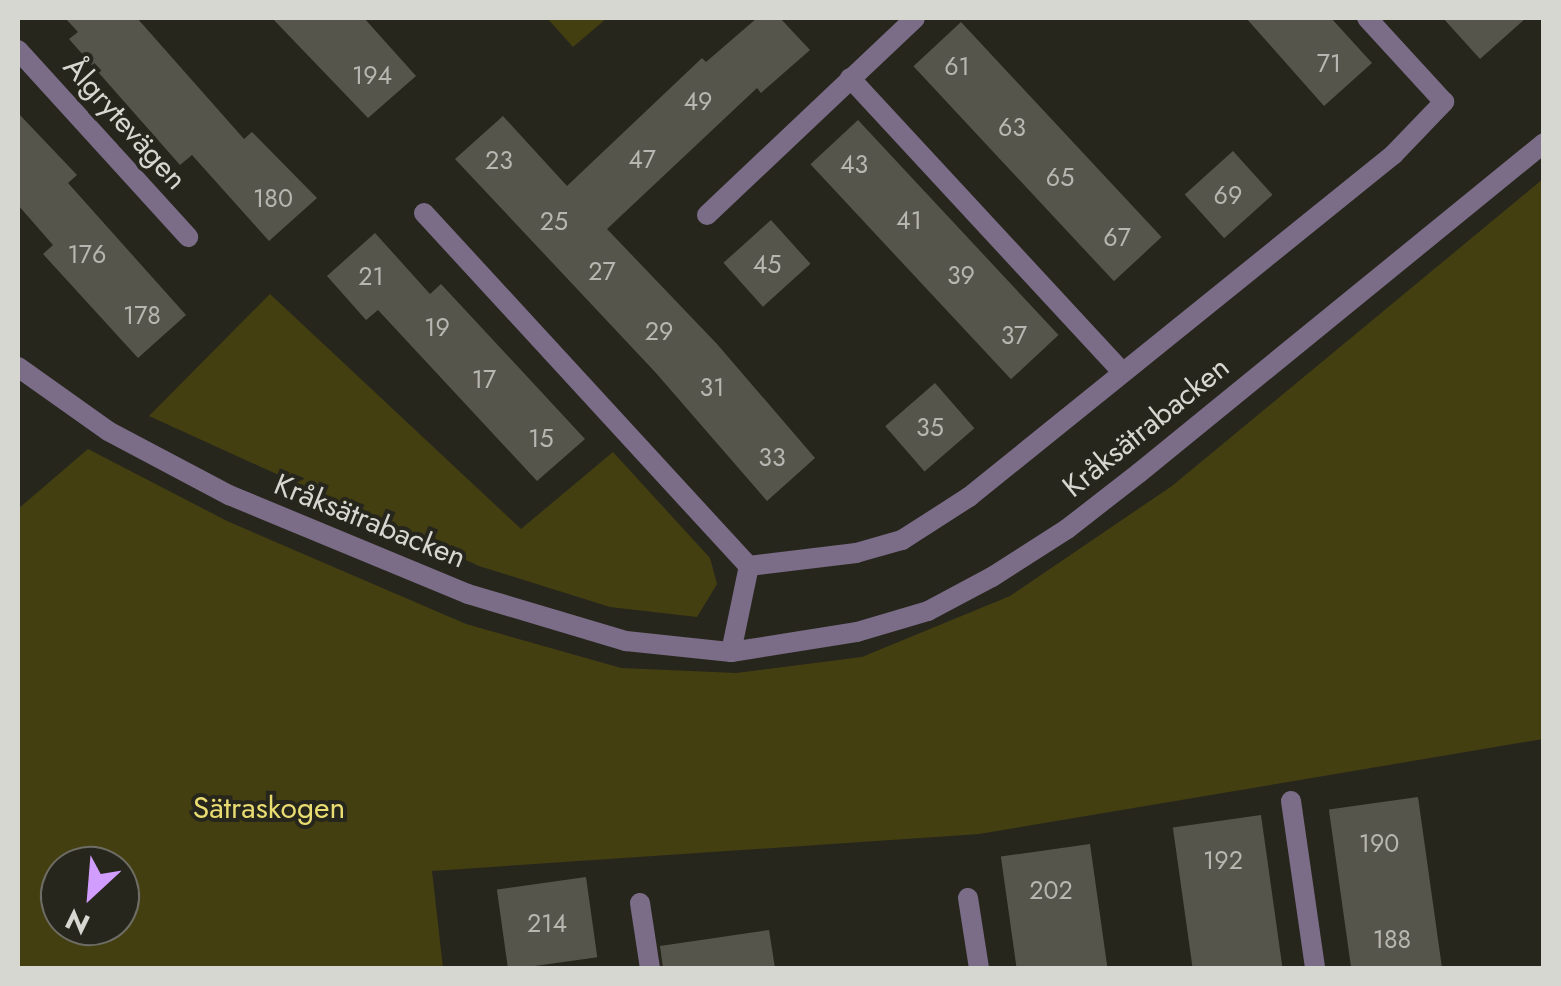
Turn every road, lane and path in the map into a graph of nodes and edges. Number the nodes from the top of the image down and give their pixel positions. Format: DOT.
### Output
graph roads {
  1 [pos="915,18"];
  2 [pos="1367,18"];
  3 [pos="18,50"];
  4 [pos="850,78"];
  5 [pos="1544,143"];
  6 [pos="424,213"];
  7 [pos="707,215"];
  8 [pos="188,237"];
  9 [pos="18,367"];
  10 [pos="1121,371"];
  11 [pos="748,566"];
  12 [pos="731,652"];
  13 [pos="1291,801"];
  14 [pos="968,898"];
  15 [pos="640,903"];
  16 [pos="650,968"];
  17 [pos="979,968"];
  18 [pos="1316,968"];
  1 -- 4 [label="street"];
  2 -- 10 [label="street, Kråksätrabacken"];
  3 -- 8 [label="street, Ålgrytevägen"];
  4 -- 7 [label="street"];
  4 -- 10 [label="street, Kråksätrabacken"];
  5 -- 12 [label="street, Kråksätrabacken"];
  6 -- 11 [label="street"];
  9 -- 12 [label="street, Kråksätrabacken"];
  10 -- 11 [label="street, Kråksätrabacken"];
  11 -- 12 [label="street"];
  13 -- 18 [label="street"];
  14 -- 17 [label="street"];
  15 -- 16 [label="street"];
}
